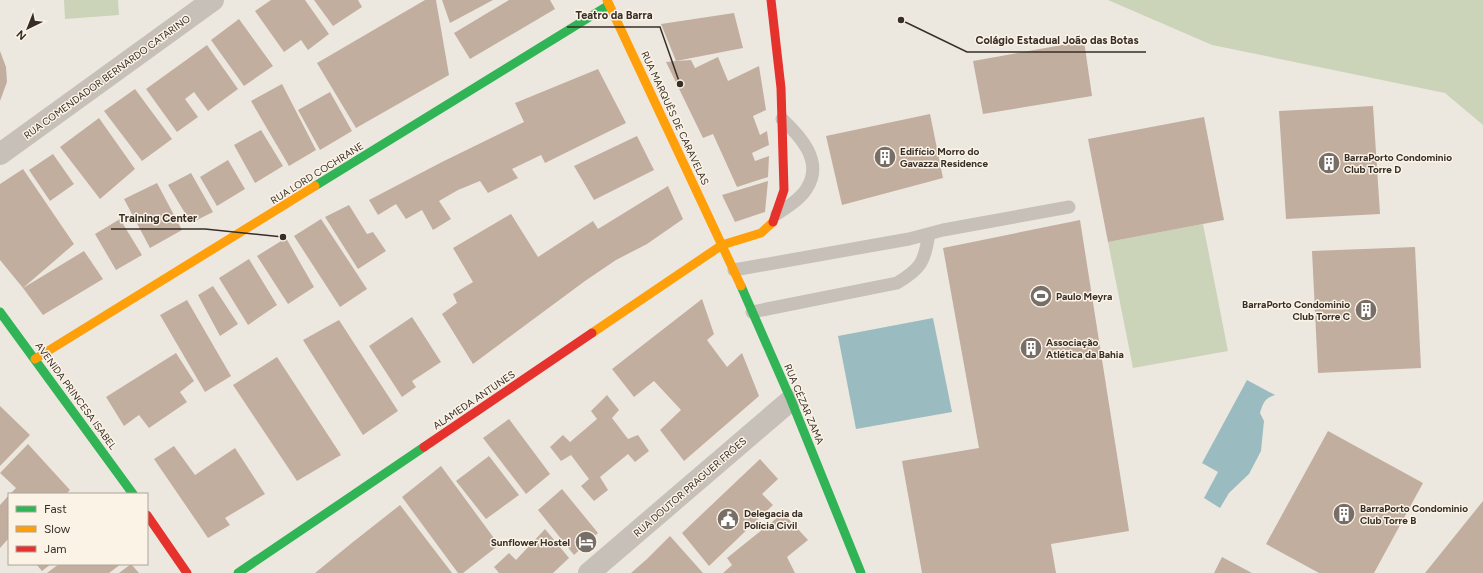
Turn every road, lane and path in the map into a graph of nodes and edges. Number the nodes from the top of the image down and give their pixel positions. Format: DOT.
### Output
graph roads {
  1 [pos="213,0"];
  2 [pos="771,0"];
  3 [pos="608,2"];
  4 [pos="782,119"];
  5 [pos="0,154"];
  6 [pos="1069,207"];
  7 [pos="777,214"];
  8 [pos="929,234"];
  9 [pos="722,246"];
  10 [pos="734,270"];
  11 [pos="0,312"];
  12 [pos="752,312"];
  13 [pos="35,359"];
  14 [pos="791,400"];
  15 [pos="132,493"];
  16 [pos="148,516"];
  17 [pos="187,573"];
  18 [pos="238,573"];
  19 [pos="589,573"];
  20 [pos="861,573"];
  1 -- 5 [label="street, RUA COMENDADOR BERNARDO CATARINO"];
  2 -- 4 [label="street"];
  3 -- 9 [label="street, RUA MARQUÊS DE CARAVELAS"];
  3 -- 13 [label="street, RUA LORD COCHRANE"];
  4 -- 7 [label="street"];
  4 -- 7 [label="lane"];
  6 -- 8 [label="lane"];
  7 -- 9 [label="street, ALAMEDA ANTUNES"];
  8 -- 10 [label="lane"];
  8 -- 12 [label="lane"];
  9 -- 10 [label="street, RUA CÉZAR ZAMA"];
  9 -- 18 [label="street, ALAMEDA ANTUNES"];
  10 -- 12 [label="street, RUA CÉZAR ZAMA"];
  11 -- 13 [label="street, AVENIDA PRINCESA ISABEL"];
  12 -- 14 [label="street, RUA CÉZAR ZAMA"];
  13 -- 15 [label="street, AVENIDA PRINCESA ISABEL"];
  14 -- 19 [label="street, RUA DOUTOR PRAGUER FRÓES"];
  14 -- 20 [label="street, RUA CÉZAR ZAMA"];
  16 -- 17 [label="street"];
}
